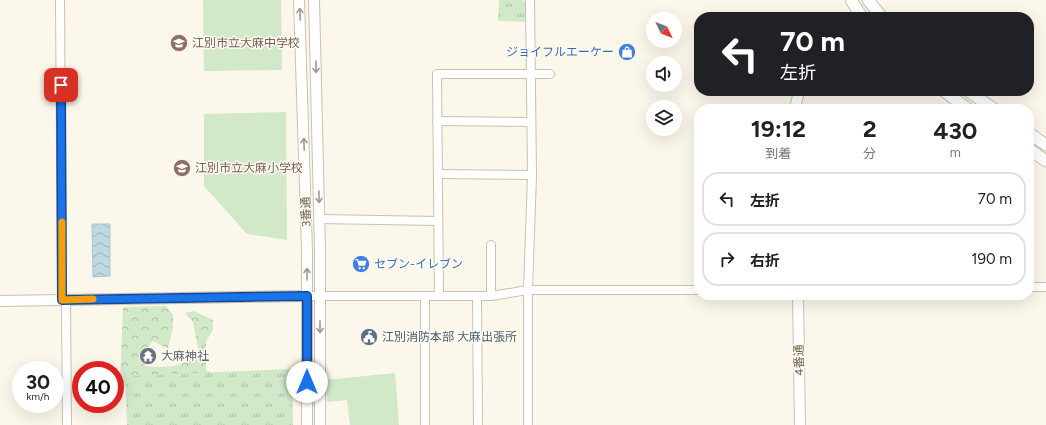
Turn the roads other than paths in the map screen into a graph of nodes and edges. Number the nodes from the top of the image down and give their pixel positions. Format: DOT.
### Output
graph roads {
  1 [pos="60,0"];
  2 [pos="299,0"];
  3 [pos="314,0"];
  4 [pos="530,0"];
  5 [pos="852,0"];
  6 [pos="871,3"];
  7 [pos="859,12"];
  8 [pos="865,12"];
  9 [pos="878,12"];
  10 [pos="531,74"];
  11 [pos="550,74"];
  12 [pos="951,96"];
  13 [pos="975,96"];
  14 [pos="961,104"];
  15 [pos="987,104"];
  16 [pos="438,121"];
  17 [pos="531,122"];
  18 [pos="1034,136"];
  19 [pos="1046,145"];
  20 [pos="1034,153"];
  21 [pos="1046,161"];
  22 [pos="438,174"];
  23 [pos="532,175"];
  24 [pos="320,219"];
  25 [pos="438,221"];
  26 [pos="491,245"];
  27 [pos="1034,287"];
  28 [pos="1046,287"];
  29 [pos="528,290"];
  30 [pos="694,290"];
  31 [pos="307,296"];
  32 [pos="320,296"];
  33 [pos="425,296"];
  34 [pos="439,296"];
  35 [pos="477,296"];
  36 [pos="491,296"];
  37 [pos="64,300"];
  38 [pos="798,300"];
  39 [pos="0,301"];
  40 [pos="67,425"];
  41 [pos="307,425"];
  42 [pos="320,425"];
  43 [pos="425,425"];
  44 [pos="478,425"];
  45 [pos="528,425"];
  46 [pos="800,425"];
  1 -- 37 [label="street"];
  31 -- 2 [label="street, 3番通, one-way"];
  3 -- 24 [label="street, 3番通, one-way"];
  4 -- 10 [label="street"];
  5 -- 7 [label="main road"];
  6 -- 8 [label="street"];
  6 -- 9 [label="main road"];
  10 -- 11 [label="street"];
  10 -- 16 [label="street"];
  10 -- 17 [label="street"];
  12 -- 14 [label="main road"];
  13 -- 15 [label="main road"];
  16 -- 17 [label="street"];
  16 -- 22 [label="street"];
  17 -- 23 [label="street"];
  18 -- 19 [label="main road"];
  20 -- 21 [label="main road"];
  22 -- 23 [label="street"];
  22 -- 25 [label="street"];
  23 -- 29 [label="street"];
  24 -- 25 [label="street"];
  24 -- 32 [label="street, 3番通"];
  25 -- 34 [label="street"];
  26 -- 36 [label="street"];
  27 -- 28 [label="street"];
  29 -- 30 [label="street"];
  29 -- 36 [label="street"];
  29 -- 45 [label="street"];
  31 -- 32 [label="street"];
  31 -- 37 [label="street"];
  31 -- 41 [label="street, 3番通"];
  32 -- 33 [label="street"];
  32 -- 42 [label="street, 3番通, one-way"];
  33 -- 34 [label="street"];
  33 -- 43 [label="street"];
  34 -- 35 [label="street"];
  35 -- 36 [label="street"];
  35 -- 44 [label="street"];
  37 -- 39 [label="street"];
  37 -- 40 [label="street"];
  38 -- 46 [label="street, 4番通"];
}
